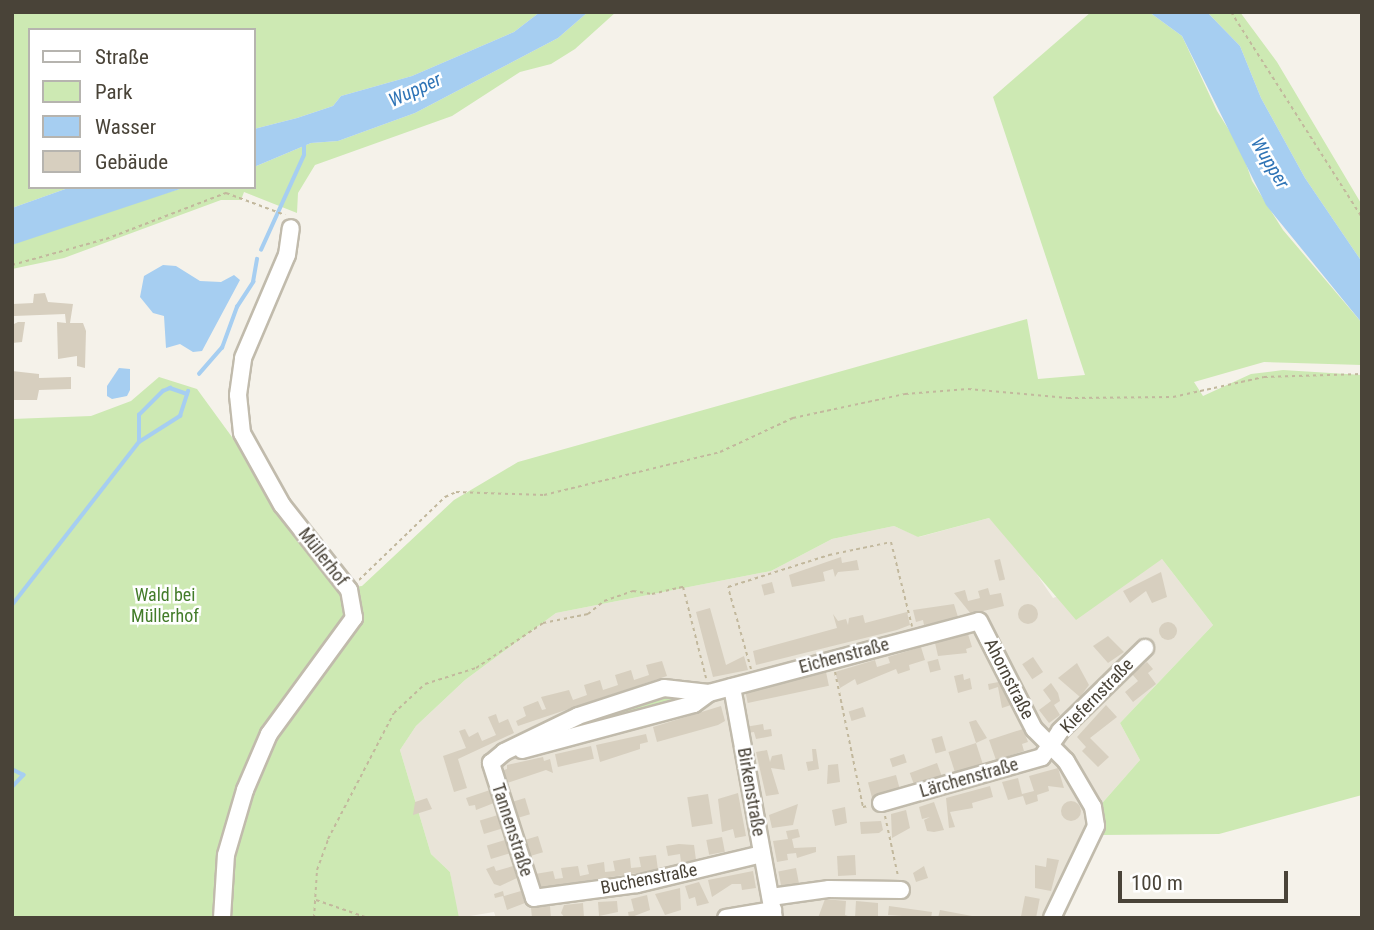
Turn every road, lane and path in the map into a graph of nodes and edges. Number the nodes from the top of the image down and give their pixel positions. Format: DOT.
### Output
graph roads {
  1 [pos="1231,12"];
  2 [pos="282,213"];
  3 [pos="1362,218"];
  4 [pos="292,228"];
  5 [pos="12,265"];
  6 [pos="1362,374"];
  7 [pos="349,590"];
  8 [pos="979,621"];
  9 [pos="915,637"];
  10 [pos="1145,648"];
  11 [pos="832,659"];
  12 [pos="754,679"];
  13 [pos="732,687"];
  14 [pos="709,693"];
  15 [pos="1053,747"];
  16 [pos="504,752"];
  17 [pos="491,763"];
  18 [pos="881,803"];
  19 [pos="762,854"];
  20 [pos="901,890"];
  21 [pos="534,898"];
  22 [pos="315,899"];
  23 [pos="773,908"];
  24 [pos="222,918"];
  25 [pos="314,918"];
  26 [pos="368,918"];
  27 [pos="726,918"];
  28 [pos="1052,918"];
  1 -- 3 [label="path"];
  2 -- 5 [label="path"];
  4 -- 7 [label="street, Müllerhof"];
  6 -- 7 [label="path"];
  7 -- 24 [label="street, Müllerhof"];
  8 -- 9 [label="street, Eichenstraße"];
  8 -- 15 [label="street, Ahornstraße"];
  9 -- 11 [label="street, Eichenstraße"];
  9 -- 12 [label="path"];
  10 -- 15 [label="street, Kiefernstraße"];
  11 -- 12 [label="street, Eichenstraße"];
  11 -- 18 [label="path"];
  12 -- 13 [label="street, Eichenstraße"];
  13 -- 14 [label="street, Eichenstraße"];
  13 -- 19 [label="street, Birkenstraße"];
  14 -- 16 [label="street, Eichenstraße"];
  14 -- 16 [label="street, Eichenstraße"];
  14 -- 22 [label="path"];
  15 -- 18 [label="street, Lärchenstraße"];
  15 -- 28 [label="street, Ahornstraße"];
  16 -- 17 [label="street, Eichenstraße"];
  17 -- 21 [label="street, Tannenstraße"];
  18 -- 20 [label="path"];
  19 -- 21 [label="street, Buchenstraße"];
  19 -- 23 [label="street, Birkenstraße"];
  20 -- 23 [label="street"];
  22 -- 25 [label="path"];
  22 -- 26 [label="path"];
  23 -- 27 [label="street"];
}
